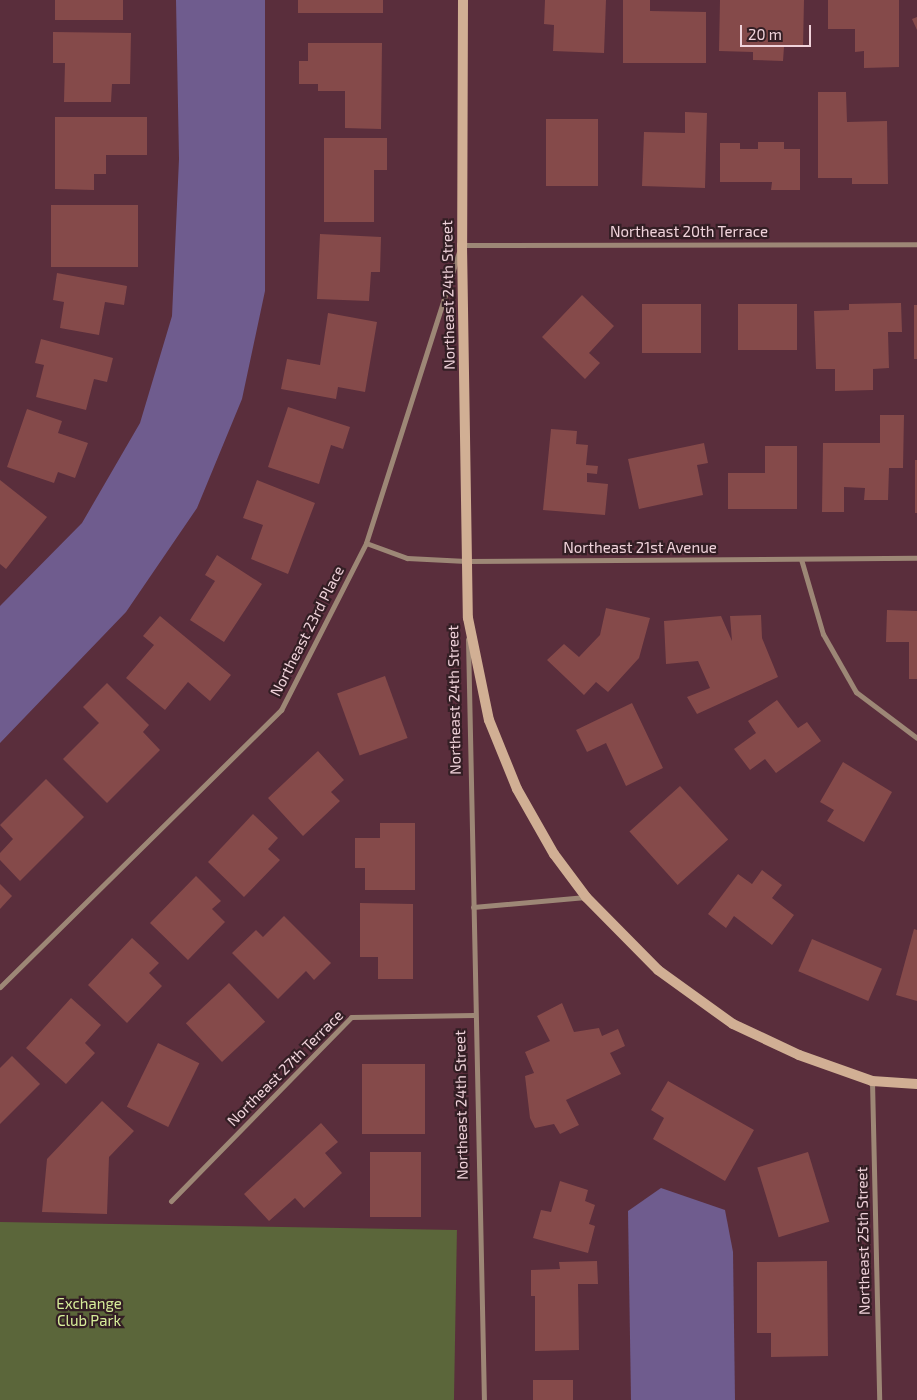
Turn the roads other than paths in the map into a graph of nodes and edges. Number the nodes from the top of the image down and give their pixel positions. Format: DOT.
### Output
graph roads {
  1 [pos="463,0"];
  2 [pos="917,244"];
  3 [pos="462,245"];
  4 [pos="366,543"];
  5 [pos="917,558"];
  6 [pos="801,559"];
  7 [pos="466,562"];
  8 [pos="468,618"];
  9 [pos="917,738"];
  10 [pos="586,897"];
  11 [pos="473,907"];
  12 [pos="0,987"];
  13 [pos="474,1015"];
  14 [pos="872,1081"];
  15 [pos="917,1084"];
  16 [pos="171,1200"];
  17 [pos="484,1400"];
  18 [pos="879,1400"];
  1 -- 3 [label="street, Northeast 24th Street"];
  2 -- 3 [label="street, Northeast 20th Terrace"];
  3 -- 4 [label="street, Northeast 23rd Place"];
  3 -- 7 [label="street, Northeast 24th Street"];
  4 -- 7 [label="street, Northeast 21st Avenue"];
  4 -- 12 [label="street, Northeast 23rd Place"];
  5 -- 6 [label="street, Northeast 21st Avenue"];
  6 -- 7 [label="street, Northeast 21st Avenue"];
  6 -- 9 [label="street"];
  7 -- 8 [label="street, Northeast 24th Street"];
  8 -- 10 [label="street"];
  8 -- 11 [label="street, Northeast 24th Street"];
  10 -- 11 [label="street"];
  10 -- 14 [label="street"];
  11 -- 13 [label="street, Northeast 24th Street"];
  13 -- 16 [label="street, Northeast 27th Terrace"];
  13 -- 17 [label="street, Northeast 24th Street"];
  14 -- 15 [label="street"];
  14 -- 18 [label="street, Northeast 25th Street"];
}
